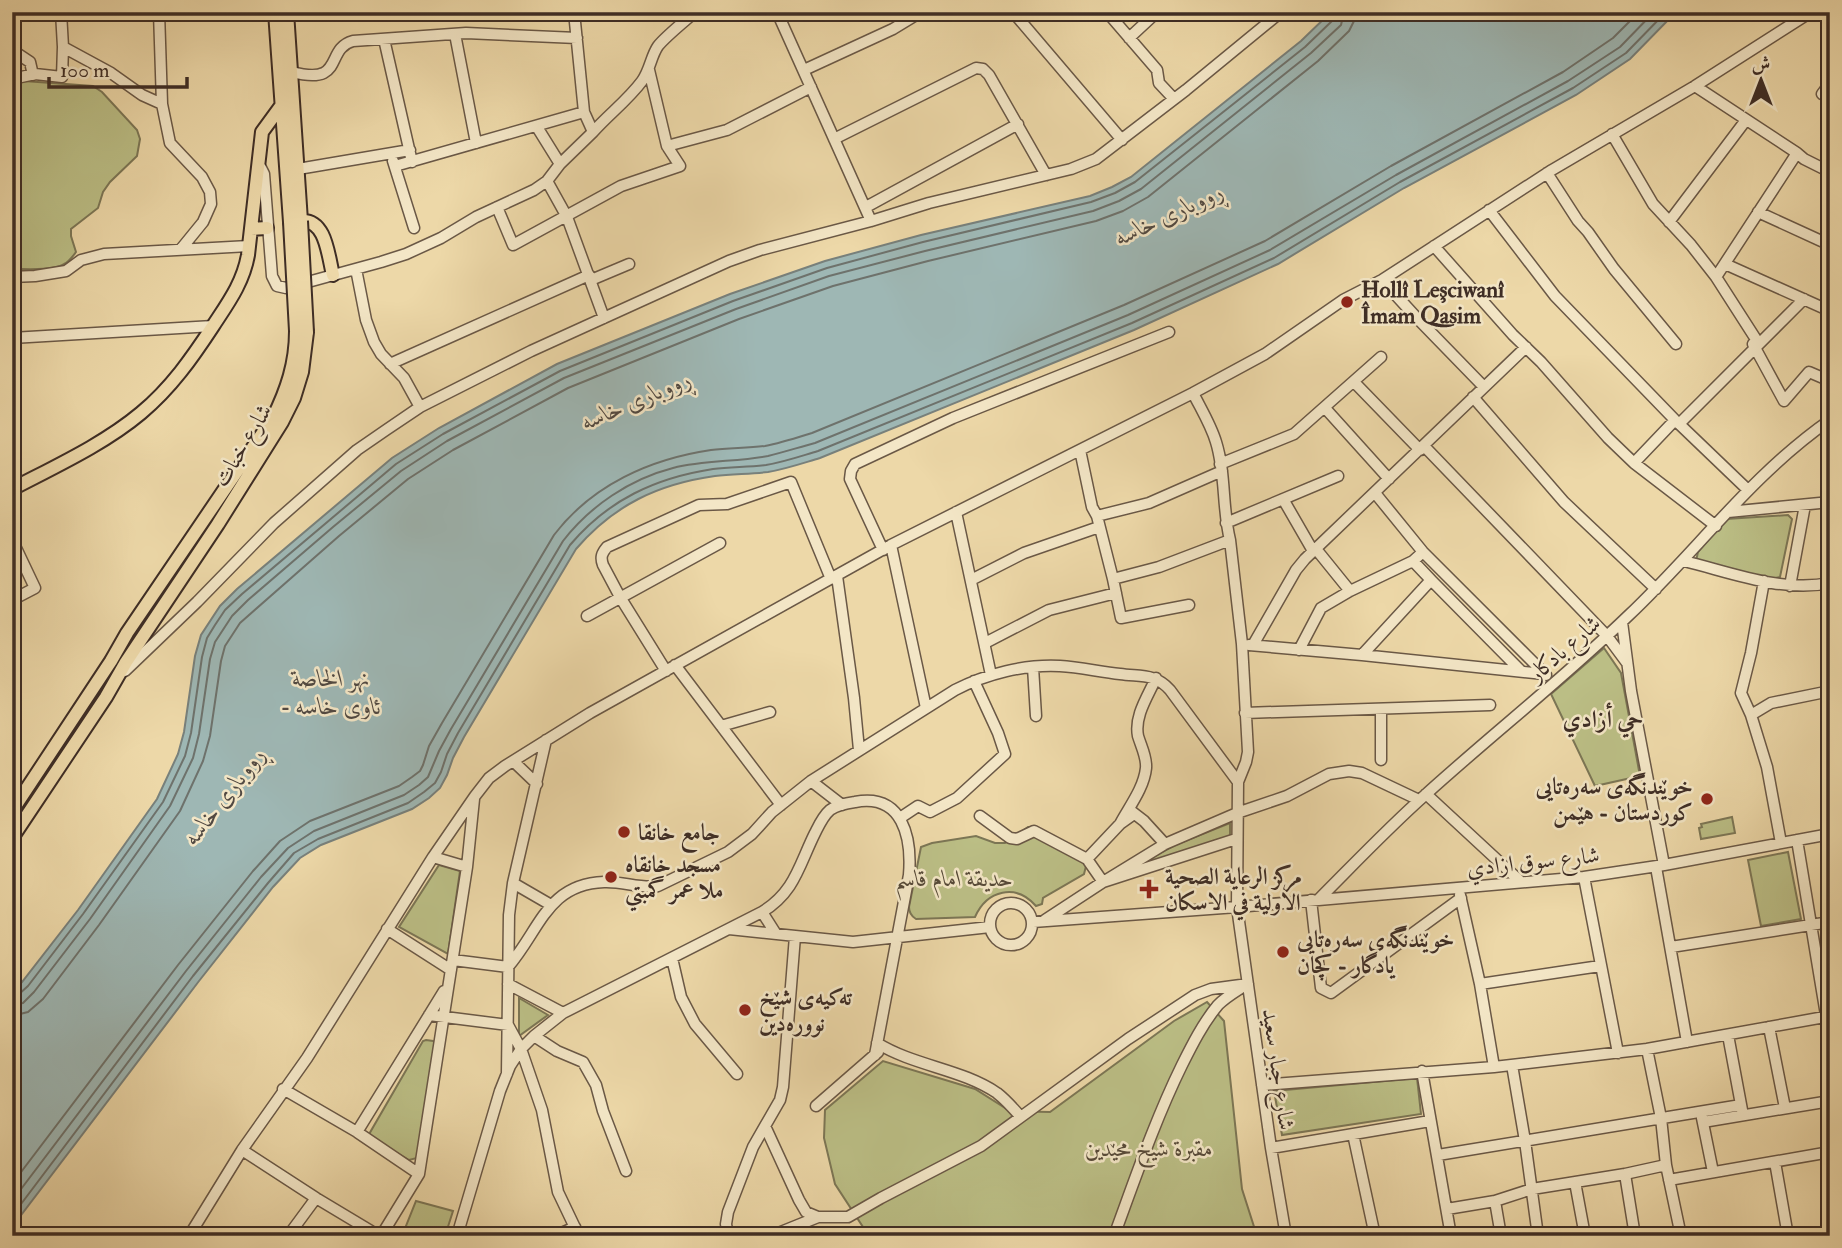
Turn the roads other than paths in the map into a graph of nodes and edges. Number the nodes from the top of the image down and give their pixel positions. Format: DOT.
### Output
graph roads {
  1 [pos="61,12"];
  2 [pos="159,12"];
  3 [pos="275,12"];
  4 [pos="288,12"];
  5 [pos="574,12"];
  6 [pos="679,12"];
  7 [pos="695,12"];
  8 [pos="921,12"];
  9 [pos="1013,12"];
  10 [pos="1107,12"];
  11 [pos="1157,12"];
  12 [pos="1281,12"];
  13 [pos="1811,12"];
  14 [pos="1819,12"];
  15 [pos="781,13"];
  16 [pos="1830,18"];
  17 [pos="680,26"];
  18 [pos="455,34"];
  19 [pos="577,38"];
  20 [pos="1129,38"];
  21 [pos="384,39"];
  22 [pos="63,47"];
  23 [pos="12,50"];
  24 [pos="649,70"];
  25 [pos="804,70"];
  26 [pos="292,72"];
  27 [pos="33,75"];
  28 [pos="12,79"];
  29 [pos="1830,83"];
  30 [pos="1695,86"];
  31 [pos="811,87"];
  32 [pos="1830,98"];
  33 [pos="1174,99"];
  34 [pos="162,104"];
  35 [pos="281,106"];
  36 [pos="584,112"];
  37 [pos="1746,120"];
  38 [pos="1018,124"];
  39 [pos="537,127"];
  40 [pos="593,132"];
  41 [pos="1612,134"];
  42 [pos="261,136"];
  43 [pos="834,139"];
  44 [pos="1122,140"];
  45 [pos="476,143"];
  46 [pos="284,144"];
  47 [pos="667,146"];
  48 [pos="410,150"];
  49 [pos="391,153"];
  50 [pos="1797,153"];
  51 [pos="412,162"];
  52 [pos="560,164"];
  53 [pos="258,165"];
  54 [pos="395,166"];
  55 [pos="298,169"];
  56 [pos="1830,172"];
  57 [pos="1547,173"];
  58 [pos="1046,175"];
  59 [pos="547,181"];
  60 [pos="497,207"];
  61 [pos="866,207"];
  62 [pos="1489,211"];
  63 [pos="1758,212"];
  64 [pos="567,217"];
  65 [pos="295,221"];
  66 [pos="872,221"];
  67 [pos="1669,222"];
  68 [pos="202,223"];
  69 [pos="267,228"];
  70 [pos="414,228"];
  71 [pos="251,229"];
  72 [pos="1830,244"];
  73 [pos="249,246"];
  74 [pos="1434,246"];
  75 [pos="214,248"];
  76 [pos="181,249"];
  77 [pos="629,264"];
  78 [pos="1725,264"];
  79 [pos="356,269"];
  80 [pos="333,275"];
  81 [pos="12,277"];
  82 [pos="1716,277"];
  83 [pos="590,278"];
  84 [pos="1382,280"];
  85 [pos="1804,299"];
  86 [pos="1830,311"];
  87 [pos="604,318"];
  88 [pos="213,326"];
  89 [pos="301,331"];
  90 [pos="1169,332"];
  91 [pos="12,338"];
  92 [pos="1676,344"];
  93 [pos="1756,346"];
  94 [pos="1526,347"];
  95 [pos="1381,357"];
  96 [pos="390,364"];
  97 [pos="1830,381"];
  98 [pos="1354,382"];
  99 [pos="1484,387"];
  100 [pos="1193,393"];
  101 [pos="1473,397"];
  102 [pos="421,407"];
  103 [pos="1325,408"];
  104 [pos="1830,420"];
  105 [pos="1677,422"];
  106 [pos="1422,448"];
  107 [pos="1080,450"];
  108 [pos="1634,463"];
  109 [pos="1221,468"];
  110 [pos="1338,476"];
  111 [pos="1389,479"];
  112 [pos="15,483"];
  113 [pos="1748,490"];
  114 [pos="1374,494"];
  115 [pos="1283,499"];
  116 [pos="1830,502"];
  117 [pos="1805,505"];
  118 [pos="956,512"];
  119 [pos="1728,512"];
  120 [pos="1098,522"];
  121 [pos="1226,523"];
  122 [pos="1716,526"];
  123 [pos="1230,540"];
  124 [pos="720,544"];
  125 [pos="16,548"];
  126 [pos="887,548"];
  127 [pos="1314,550"];
  128 [pos="1423,552"];
  129 [pos="1413,561"];
  130 [pos="1684,561"];
  131 [pos="834,578"];
  132 [pos="1113,579"];
  133 [pos="971,580"];
  134 [pos="1431,580"];
  135 [pos="1764,581"];
  136 [pos="1830,583"];
  137 [pos="1790,586"];
  138 [pos="1656,589"];
  139 [pos="1350,591"];
  140 [pos="1116,593"];
  141 [pos="620,597"];
  142 [pos="12,600"];
  143 [pos="1189,605"];
  144 [pos="587,616"];
  145 [pos="1622,622"];
  146 [pos="1607,636"];
  147 [pos="985,643"];
  148 [pos="1248,645"];
  149 [pos="1299,650"];
  150 [pos="1362,654"];
  151 [pos="1627,663"];
  152 [pos="1033,667"];
  153 [pos="670,668"];
  154 [pos="1520,670"];
  155 [pos="1544,674"];
  156 [pos="991,676"];
  157 [pos="1156,678"];
  158 [pos="117,679"];
  159 [pos="974,681"];
  160 [pos="1554,682"];
  161 [pos="1830,691"];
  162 [pos="1490,705"];
  163 [pos="926,708"];
  164 [pos="1381,709"];
  165 [pos="770,712"];
  166 [pos="1245,713"];
  167 [pos="1751,715"];
  168 [pos="1036,716"];
  169 [pos="721,726"];
  170 [pos="546,740"];
  171 [pos="859,750"];
  172 [pos="1381,760"];
  173 [pos="514,762"];
  174 [pos="811,780"];
  175 [pos="1238,782"];
  176 [pos="537,784"];
  177 [pos="475,796"];
  178 [pos="1422,797"];
  179 [pos="781,805"];
  180 [pos="842,805"];
  181 [pos="12,811"];
  182 [pos="1131,811"];
  183 [pos="1237,813"];
  184 [pos="980,816"];
  185 [pos="900,818"];
  186 [pos="1830,834"];
  187 [pos="12,838"];
  188 [pos="1236,839"];
  189 [pos="1797,840"];
  190 [pos="1782,843"];
  191 [pos="1165,845"];
  192 [pos="433,857"];
  193 [pos="1087,859"];
  194 [pos="1660,866"];
  195 [pos="467,867"];
  196 [pos="1584,877"];
  197 [pos="1103,881"];
  198 [pos="1521,882"];
  199 [pos="513,883"];
  200 [pos="1460,893"];
  201 [pos="1314,900"];
  202 [pos="551,905"];
  203 [pos="1237,907"];
  204 [pos="762,912"];
  205 [pos="1045,920"];
  206 [pos="1032,922"];
  207 [pos="1830,922"];
  208 [pos="1811,925"];
  209 [pos="990,927"];
  210 [pos="387,929"];
  211 [pos="728,929"];
  212 [pos="776,934"];
  213 [pos="795,936"];
  214 [pos="896,938"];
  215 [pos="1671,947"];
  216 [pos="672,957"];
  217 [pos="452,965"];
  218 [pos="1600,966"];
  219 [pos="508,967"];
  220 [pos="508,984"];
  221 [pos="1248,984"];
  222 [pos="1480,984"];
  223 [pos="447,985"];
  224 [pos="563,1013"];
  225 [pos="429,1016"];
  226 [pos="1828,1016"];
  227 [pos="443,1017"];
  228 [pos="508,1025"];
  229 [pos="1769,1027"];
  230 [pos="1728,1035"];
  231 [pos="534,1036"];
  232 [pos="1830,1039"];
  233 [pos="1687,1042"];
  234 [pos="881,1045"];
  235 [pos="521,1049"];
  236 [pos="1647,1049"];
  237 [pos="1618,1053"];
  238 [pos="1512,1065"];
  239 [pos="1494,1067"];
  240 [pos="1422,1071"];
  241 [pos="507,1074"];
  242 [pos="737,1074"];
  243 [pos="1262,1085"];
  244 [pos="283,1090"];
  245 [pos="1830,1101"];
  246 [pos="816,1106"];
  247 [pos="1785,1108"];
  248 [pos="1742,1110"];
  249 [pos="1020,1116"];
  250 [pos="1702,1117"];
  251 [pos="1661,1118"];
  252 [pos="1430,1121"];
  253 [pos="765,1126"];
  254 [pos="358,1132"];
  255 [pos="1353,1135"];
  256 [pos="1525,1141"];
  257 [pos="1271,1148"];
  258 [pos="242,1150"];
  259 [pos="1830,1152"];
  260 [pos="1438,1155"];
  261 [pos="1774,1162"];
  262 [pos="1666,1165"];
  263 [pos="626,1171"];
  264 [pos="1713,1172"];
  265 [pos="419,1174"];
  266 [pos="1625,1174"];
  267 [pos="1669,1180"];
  268 [pos="1575,1182"];
  269 [pos="1532,1189"];
  270 [pos="316,1198"];
  271 [pos="1495,1200"];
  272 [pos="1447,1209"];
  273 [pos="818,1217"];
  274 [pos="577,1231"];
  275 [pos="375,1235"];
  276 [pos="189,1236"];
  277 [pos="288,1236"];
  278 [pos="457,1236"];
  279 [pos="555,1236"];
  280 [pos="728,1236"];
  281 [pos="771,1236"];
  282 [pos="1114,1236"];
  283 [pos="1286,1236"];
  284 [pos="1375,1236"];
  285 [pos="1451,1236"];
  286 [pos="1501,1236"];
  287 [pos="1538,1236"];
  288 [pos="1585,1236"];
  289 [pos="1634,1236"];
  290 [pos="1681,1236"];
  291 [pos="1788,1236"];
  1 -- 22 [label="street"];
  2 -- 34 [label="street"];
  3 -- 35 [label="main road, شارع خبات"];
  4 -- 26 [label="main road, شارع خبات"];
  5 -- 19 [label="street"];
  6 -- 17 [label="street"];
  7 -- 17 [label="street"];
  8 -- 25 [label="street"];
  9 -- 44 [label="street"];
  10 -- 20 [label="street"];
  11 -- 20 [label="street"];
  12 -- 33 [label="street"];
  13 -- 30 [label="street"];
  14 -- 16 [label="street"];
  15 -- 25 [label="street"];
  17 -- 24 [label="street"];
  18 -- 19 [label="street"];
  18 -- 21 [label="street"];
  18 -- 45 [label="street"];
  19 -- 36 [label="street"];
  20 -- 33 [label="street"];
  21 -- 26 [label="street"];
  21 -- 48 [label="street"];
  22 -- 27 [label="street"];
  22 -- 34 [label="street"];
  23 -- 27 [label="street"];
  24 -- 40 [label="street"];
  24 -- 47 [label="street"];
  25 -- 31 [label="street"];
  26 -- 55 [label="main road, شارع خبات"];
  27 -- 28 [label="street"];
  29 -- 32 [label="street"];
  30 -- 37 [label="street"];
  30 -- 41 [label="street"];
  31 -- 43 [label="street"];
  31 -- 47 [label="street"];
  33 -- 44 [label="street"];
  34 -- 68 [label="street"];
  35 -- 42 [label="main road"];
  35 -- 46 [label="main road, شارع خبات"];
  36 -- 39 [label="street"];
  36 -- 40 [label="street"];
  37 -- 50 [label="street"];
  37 -- 67 [label="street"];
  38 -- 43 [label="street"];
  38 -- 58 [label="street"];
  38 -- 61 [label="street"];
  39 -- 45 [label="street"];
  39 -- 52 [label="street"];
  40 -- 52 [label="street"];
  41 -- 57 [label="street"];
  41 -- 67 [label="street"];
  42 -- 46 [label="main road"];
  42 -- 53 [label="main road"];
  43 -- 61 [label="street"];
  44 -- 58 [label="street"];
  45 -- 51 [label="street"];
  46 -- 65 [label="main road, شارع خبات"];
  47 -- 64 [label="street"];
  48 -- 49 [label="street"];
  48 -- 51 [label="street"];
  49 -- 54 [label="street"];
  49 -- 55 [label="street"];
  50 -- 56 [label="street"];
  50 -- 63 [label="street"];
  51 -- 54 [label="street"];
  52 -- 59 [label="street"];
  53 -- 69 [label="street"];
  53 -- 71 [label="main road"];
  54 -- 70 [label="street"];
  55 -- 65 [label="main road, شارع خبات"];
  57 -- 62 [label="street"];
  57 -- 92 [label="street"];
  58 -- 66 [label="street"];
  59 -- 60 [label="street"];
  59 -- 64 [label="street"];
  60 -- 64 [label="street"];
  60 -- 79 [label="street"];
  61 -- 66 [label="street"];
  62 -- 74 [label="street"];
  62 -- 105 [label="street"];
  63 -- 72 [label="street"];
  63 -- 78 [label="street"];
  64 -- 83 [label="street"];
  65 -- 80 [label="main road"];
  65 -- 89 [label="main road, شارع خبات, bridge"];
  66 -- 87 [label="street"];
  67 -- 82 [label="street"];
  68 -- 75 [label="street"];
  68 -- 76 [label="street"];
  69 -- 71 [label="main road"];
  69 -- 80 [label="street"];
  71 -- 73 [label="main road"];
  73 -- 75 [label="street"];
  73 -- 88 [label="main road"];
  74 -- 84 [label="street"];
  74 -- 94 [label="street"];
  75 -- 76 [label="street"];
  76 -- 81 [label="street"];
  77 -- 83 [label="street"];
  78 -- 82 [label="street"];
  78 -- 85 [label="street"];
  79 -- 80 [label="street"];
  79 -- 96 [label="street"];
  82 -- 93 [label="street"];
  83 -- 87 [label="street"];
  83 -- 96 [label="street"];
  84 -- 99 [label="street"];
  84 -- 100 [label="street"];
  85 -- 86 [label="street"];
  85 -- 93 [label="street"];
  87 -- 102 [label="street"];
  88 -- 91 [label="street"];
  88 -- 112 [label="main road"];
  89 -- 158 [label="main road, شارع خبات"];
  89 -- 181 [label="main road, شارع خبات"];
  90 -- 126 [label="street"];
  93 -- 97 [label="street"];
  93 -- 105 [label="street"];
  94 -- 99 [label="street"];
  94 -- 108 [label="street"];
  95 -- 98 [label="street"];
  96 -- 102 [label="street"];
  98 -- 103 [label="street"];
  98 -- 106 [label="street"];
  99 -- 101 [label="street"];
  100 -- 107 [label="street"];
  100 -- 109 [label="street, شارع جبار سعيد"];
  101 -- 106 [label="street"];
  101 -- 138 [label="street"];
  102 -- 158 [label="street"];
  103 -- 109 [label="street"];
  103 -- 111 [label="street"];
  104 -- 113 [label="street, شارع بادكار"];
  105 -- 108 [label="street"];
  105 -- 113 [label="street"];
  106 -- 111 [label="street"];
  106 -- 146 [label="street"];
  107 -- 118 [label="street"];
  107 -- 120 [label="street"];
  108 -- 122 [label="street"];
  109 -- 120 [label="street"];
  109 -- 121 [label="street, شارع جبار سعيد"];
  110 -- 115 [label="street"];
  111 -- 114 [label="street"];
  113 -- 119 [label="street, شارع بادكار"];
  114 -- 127 [label="street"];
  114 -- 128 [label="street"];
  115 -- 121 [label="street"];
  115 -- 127 [label="street"];
  116 -- 117 [label="street"];
  117 -- 119 [label="street"];
  117 -- 137 [label="street"];
  118 -- 126 [label="street"];
  118 -- 133 [label="street"];
  119 -- 122 [label="street, شارع بادكار"];
  120 -- 132 [label="street"];
  120 -- 133 [label="street"];
  121 -- 123 [label="street, شارع جبار سعيد"];
  122 -- 130 [label="street, شارع بادكار"];
  123 -- 132 [label="street"];
  123 -- 148 [label="street, شارع جبار سعيد"];
  124 -- 141 [label="street"];
  125 -- 142 [label="street"];
  126 -- 131 [label="street"];
  126 -- 163 [label="street"];
  127 -- 139 [label="street"];
  127 -- 148 [label="street"];
  128 -- 129 [label="street"];
  128 -- 155 [label="street"];
  129 -- 134 [label="street"];
  129 -- 139 [label="street"];
  130 -- 135 [label="street"];
  130 -- 138 [label="street, شارع بادكار"];
  131 -- 141 [label="street"];
  131 -- 153 [label="street"];
  131 -- 171 [label="street"];
  132 -- 140 [label="street"];
  133 -- 147 [label="street"];
  134 -- 150 [label="street"];
  134 -- 154 [label="street"];
  135 -- 137 [label="street"];
  135 -- 167 [label="street"];
  136 -- 137 [label="street"];
  138 -- 145 [label="street, شارع بادكار"];
  139 -- 149 [label="street"];
  140 -- 143 [label="street"];
  140 -- 147 [label="street"];
  141 -- 144 [label="street"];
  141 -- 153 [label="street"];
  145 -- 146 [label="street, شارع بادكار"];
  145 -- 151 [label="street"];
  146 -- 151 [label="street"];
  146 -- 160 [label="street, شارع بادكار"];
  147 -- 156 [label="street"];
  148 -- 149 [label="street"];
  148 -- 166 [label="street, شارع جبار سعيد"];
  149 -- 150 [label="street"];
  150 -- 154 [label="street"];
  151 -- 194 [label="street"];
  152 -- 156 [label="street"];
  152 -- 157 [label="street"];
  152 -- 168 [label="street"];
  153 -- 169 [label="street"];
  153 -- 170 [label="street"];
  154 -- 155 [label="street"];
  155 -- 160 [label="street"];
  156 -- 159 [label="street"];
  157 -- 175 [label="street"];
  157 -- 182 [label="street"];
  158 -- 187 [label="main road, شارع خبات"];
  159 -- 163 [label="street"];
  159 -- 185 [label="street"];
  160 -- 178 [label="street, شارع بادكار"];
  161 -- 167 [label="street"];
  162 -- 164 [label="street"];
  163 -- 171 [label="street"];
  164 -- 166 [label="street"];
  164 -- 172 [label="street"];
  165 -- 169 [label="street"];
  166 -- 175 [label="street, شارع جبار سعيد"];
  167 -- 190 [label="street"];
  169 -- 179 [label="street"];
  170 -- 173 [label="street"];
  170 -- 176 [label="street"];
  171 -- 174 [label="street"];
  173 -- 176 [label="street"];
  173 -- 177 [label="street"];
  174 -- 179 [label="street"];
  174 -- 180 [label="street"];
  175 -- 183 [label="street, شارع جبار سعيد"];
  176 -- 199 [label="street"];
  177 -- 192 [label="street"];
  177 -- 195 [label="street"];
  178 -- 183 [label="street"];
  178 -- 198 [label="street"];
  178 -- 201 [label="street, شارع بادكار"];
  179 -- 202 [label="street"];
  180 -- 185 [label="street"];
  180 -- 204 [label="street"];
  182 -- 191 [label="street"];
  182 -- 193 [label="street"];
  183 -- 188 [label="street, شارع جبار سعيد"];
  183 -- 191 [label="street"];
  184 -- 193 [label="street"];
  185 -- 214 [label="street"];
  186 -- 189 [label="street, شارع سوق ازادي"];
  188 -- 197 [label="street"];
  188 -- 203 [label="street, شارع جبار سعيد"];
  189 -- 190 [label="street, شارع سوق ازادي"];
  189 -- 208 [label="street"];
  190 -- 194 [label="street, شارع سوق ازادي"];
  191 -- 197 [label="street"];
  192 -- 195 [label="street"];
  192 -- 210 [label="street"];
  193 -- 197 [label="street"];
  194 -- 196 [label="street, شارع سوق ازادي"];
  194 -- 215 [label="street"];
  195 -- 217 [label="street"];
  196 -- 198 [label="street, شارع سوق ازادي"];
  196 -- 218 [label="street"];
  197 -- 205 [label="street"];
  198 -- 200 [label="street, شارع سوق ازادي"];
  199 -- 202 [label="street"];
  199 -- 219 [label="street"];
  200 -- 201 [label="street, شارع سوق ازادي"];
  200 -- 201 [label="street"];
  200 -- 222 [label="street"];
  201 -- 203 [label="street, شارع سوق ازادي"];
  202 -- 219 [label="street"];
  203 -- 205 [label="street, شارع سوق ازادي"];
  203 -- 221 [label="street, شارع جبار سعيد"];
  204 -- 211 [label="street"];
  204 -- 212 [label="street"];
  205 -- 206 [label="street, شارع سوق ازادي"];
  206 -- 209 [label="street"];
  206 -- 209 [label="street"];
  207 -- 208 [label="street"];
  208 -- 215 [label="street"];
  208 -- 226 [label="street"];
  209 -- 214 [label="street"];
  210 -- 217 [label="street"];
  210 -- 244 [label="street"];
  211 -- 212 [label="street"];
  211 -- 216 [label="street"];
  212 -- 213 [label="street"];
  213 -- 214 [label="street"];
  213 -- 253 [label="street"];
  214 -- 234 [label="street"];
  215 -- 233 [label="street"];
  216 -- 224 [label="street"];
  216 -- 242 [label="street"];
  217 -- 219 [label="street"];
  217 -- 223 [label="street"];
  218 -- 222 [label="street"];
  218 -- 237 [label="street"];
  219 -- 220 [label="street"];
  220 -- 224 [label="street"];
  220 -- 228 [label="street"];
  221 -- 243 [label="street, شارع جبار سعيد"];
  221 -- 249 [label="street"];
  221 -- 282 [label="street"];
  222 -- 239 [label="street"];
  223 -- 225 [label="street"];
  223 -- 227 [label="street"];
  224 -- 231 [label="street"];
  225 -- 227 [label="street"];
  225 -- 254 [label="street"];
  226 -- 229 [label="street"];
  226 -- 232 [label="street"];
  227 -- 228 [label="street"];
  227 -- 265 [label="street"];
  228 -- 235 [label="street"];
  228 -- 241 [label="street"];
  229 -- 230 [label="street"];
  229 -- 247 [label="street"];
  230 -- 233 [label="street"];
  230 -- 248 [label="street"];
  231 -- 235 [label="street"];
  231 -- 263 [label="street"];
  233 -- 236 [label="street"];
  234 -- 246 [label="street"];
  234 -- 249 [label="street"];
  235 -- 241 [label="street"];
  235 -- 274 [label="street"];
  236 -- 237 [label="street"];
  236 -- 251 [label="street"];
  237 -- 238 [label="street"];
  238 -- 239 [label="street"];
  238 -- 256 [label="street"];
  239 -- 240 [label="street"];
  240 -- 243 [label="street"];
  240 -- 252 [label="street"];
  241 -- 278 [label="street"];
  243 -- 257 [label="street, شارع جبار سعيد"];
  244 -- 254 [label="street"];
  244 -- 258 [label="street"];
  245 -- 247 [label="street"];
  247 -- 248 [label="street"];
  248 -- 250 [label="street"];
  249 -- 273 [label="street"];
  250 -- 251 [label="street"];
  250 -- 264 [label="street"];
  251 -- 256 [label="street"];
  251 -- 262 [label="street"];
  252 -- 255 [label="street"];
  252 -- 260 [label="street"];
  253 -- 273 [label="street"];
  253 -- 280 [label="street"];
  254 -- 265 [label="street"];
  255 -- 257 [label="street"];
  255 -- 284 [label="street"];
  256 -- 260 [label="street"];
  256 -- 269 [label="street"];
  257 -- 283 [label="street, شارع جبار سعيد"];
  258 -- 270 [label="street"];
  258 -- 276 [label="street"];
  259 -- 261 [label="street"];
  260 -- 272 [label="street"];
  261 -- 264 [label="street"];
  261 -- 291 [label="street"];
  262 -- 266 [label="street"];
  262 -- 267 [label="street"];
  264 -- 267 [label="street"];
  265 -- 275 [label="street"];
  266 -- 268 [label="street"];
  266 -- 289 [label="street"];
  267 -- 290 [label="street"];
  268 -- 269 [label="street"];
  268 -- 288 [label="street"];
  269 -- 271 [label="street"];
  269 -- 287 [label="street"];
  270 -- 275 [label="street"];
  270 -- 277 [label="street"];
  271 -- 272 [label="street"];
  271 -- 286 [label="street"];
  272 -- 285 [label="street"];
  273 -- 281 [label="street"];
  274 -- 279 [label="street"];
}
